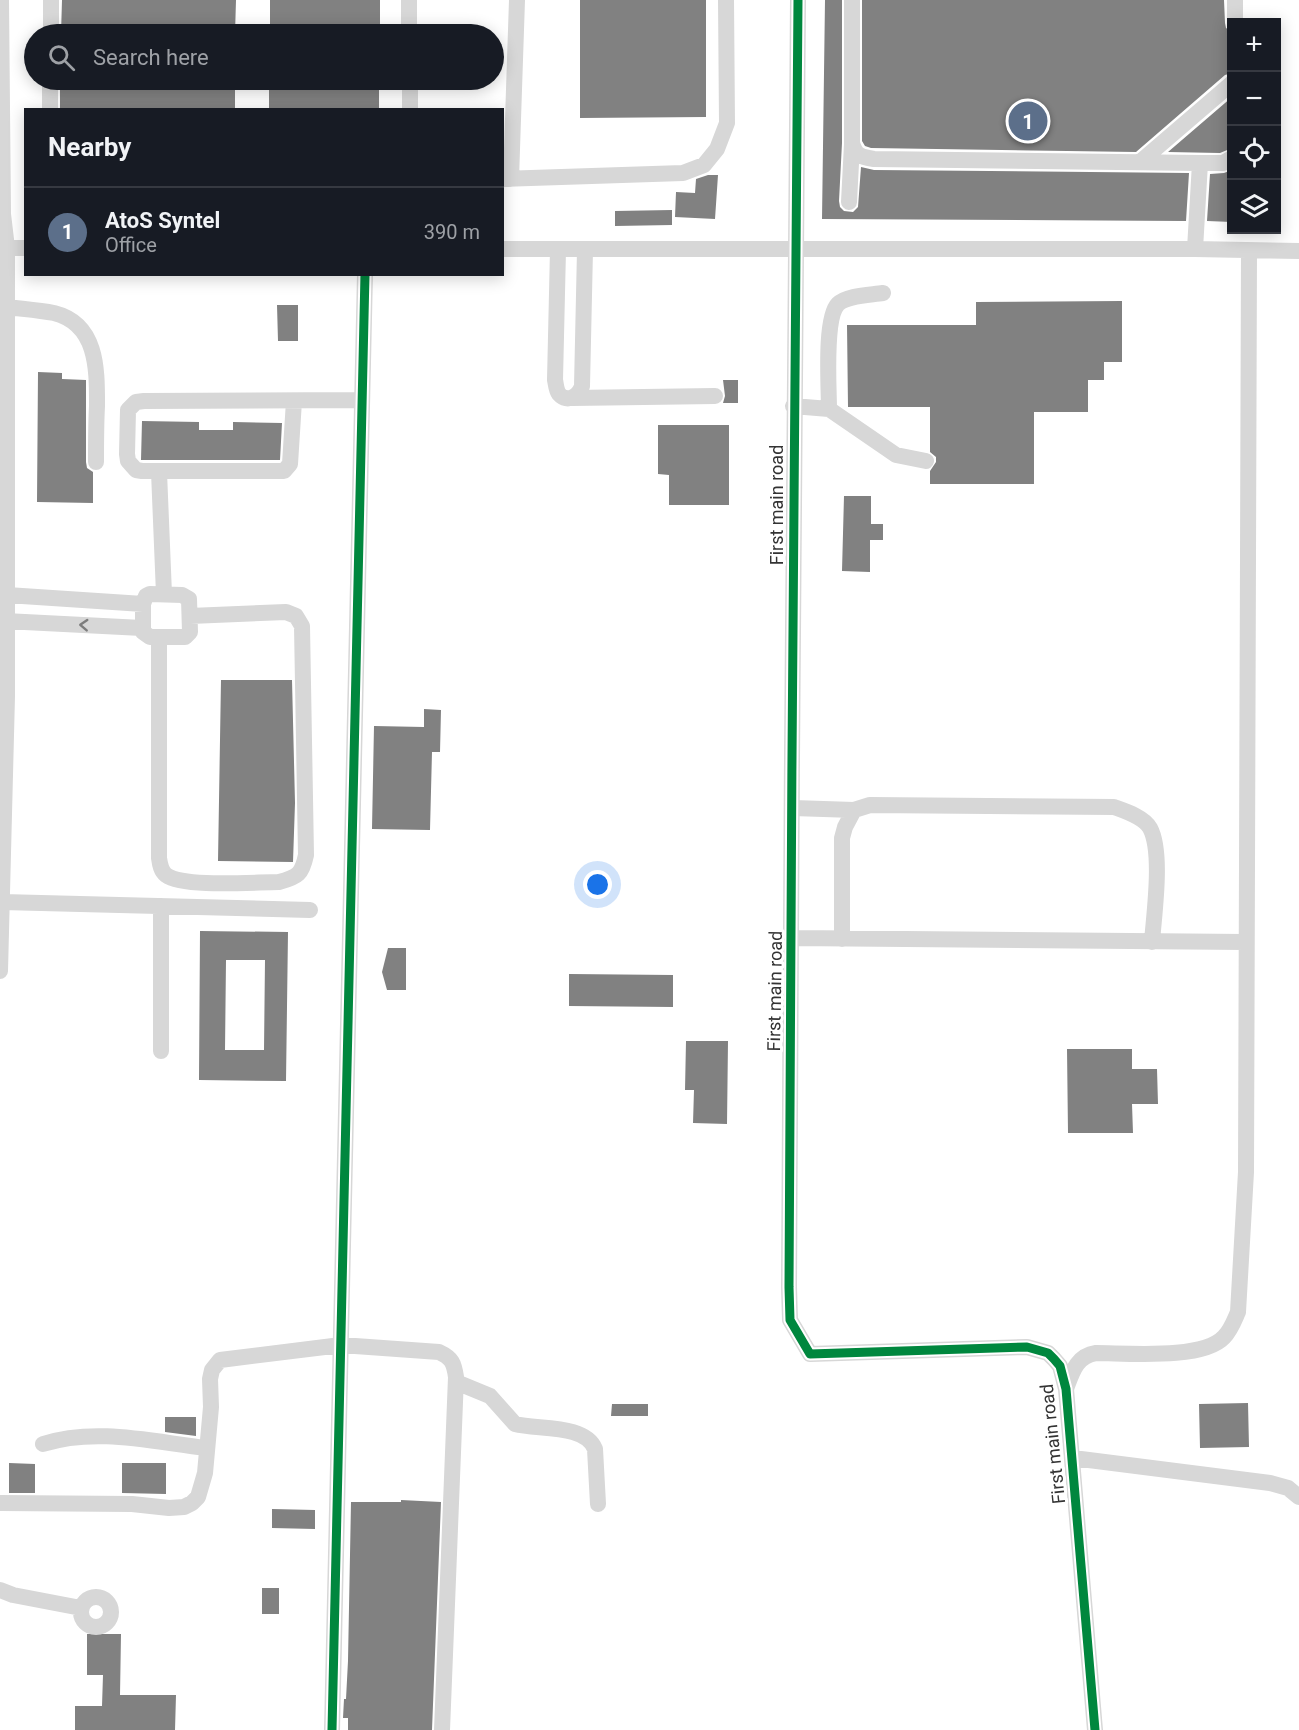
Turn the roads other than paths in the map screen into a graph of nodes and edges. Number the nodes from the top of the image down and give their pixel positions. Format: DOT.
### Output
graph roads {
  1 [pos="1,0"];
  2 [pos="51,0"];
  3 [pos="409,0"];
  4 [pos="517,0"];
  5 [pos="726,0"];
  6 [pos="798,0"];
  7 [pos="852,0"];
  8 [pos="1235,0"];
  9 [pos="1235,18"];
  10 [pos="51,24"];
  11 [pos="409,24"];
  12 [pos="1227,87"];
  13 [pos="50,90"];
  14 [pos="410,90"];
  15 [pos="50,108"];
  16 [pos="410,108"];
  17 [pos="852,143"];
  18 [pos="1227,161"];
  19 [pos="1140,162"];
  20 [pos="1200,163"];
  21 [pos="507,179"];
  22 [pos="849,202"];
  23 [pos="2,214"];
  24 [pos="7,248"];
  25 [pos="24,248"];
  26 [pos="504,249"];
  27 [pos="787,249"];
  28 [pos="1195,249"];
  29 [pos="558,250"];
  30 [pos="585,250"];
  31 [pos="1249,251"];
  32 [pos="1299,251"];
  33 [pos="365,276"];
  34 [pos="883,293"];
  35 [pos="8,307"];
  36 [pos="715,396"];
  37 [pos="572,398"];
  38 [pos="362,400"];
  39 [pos="294,401"];
  40 [pos="793,406"];
  41 [pos="829,409"];
  42 [pos="927,461"];
  43 [pos="96,462"];
  44 [pos="159,472"];
  45 [pos="164,594"];
  46 [pos="7,595"];
  47 [pos="143,604"];
  48 [pos="190,616"];
  49 [pos="6,621"];
  50 [pos="142,628"];
  51 [pos="159,637"];
  52 [pos="3,696"];
  53 [pos="793,808"];
  54 [pos="854,810"];
  55 [pos="2,902"];
  56 [pos="161,906"];
  57 [pos="310,910"];
  58 [pos="793,938"];
  59 [pos="842,939"];
  60 [pos="1152,942"];
  61 [pos="1245,942"];
  62 [pos="0,971"];
  63 [pos="161,1051"];
  64 [pos="341,1345"];
  65 [pos="456,1382"];
  66 [pos="1066,1389"];
  67 [pos="43,1444"];
  68 [pos="207,1448"];
  69 [pos="1073,1458"];
  70 [pos="1299,1497"];
  71 [pos="0,1503"];
  72 [pos="598,1504"];
  73 [pos="0,1590"];
  74 [pos="81,1608"];
  75 [pos="332,1730"];
  76 [pos="442,1730"];
  77 [pos="1095,1730"];
  1 -- 23 [label="street"];
  2 -- 10 [label="street"];
  3 -- 11 [label="street"];
  4 -- 21 [label="street"];
  5 -- 21 [label="street"];
  6 -- 27 [label="street, First main road"];
  7 -- 17 [label="street"];
  8 -- 9 [label="street"];
  12 -- 19 [label="street"];
  13 -- 15 [label="street"];
  14 -- 16 [label="street"];
  17 -- 19 [label="street"];
  17 -- 22 [label="street"];
  18 -- 20 [label="street"];
  19 -- 20 [label="street"];
  20 -- 28 [label="street"];
  23 -- 24 [label="street"];
  24 -- 25 [label="street"];
  24 -- 35 [label="street"];
  26 -- 29 [label="street"];
  27 -- 28 [label="street"];
  27 -- 30 [label="street"];
  27 -- 40 [label="street, First main road"];
  28 -- 31 [label="street"];
  29 -- 30 [label="street"];
  29 -- 37 [label="street"];
  30 -- 37 [label="street"];
  31 -- 32 [label="street"];
  31 -- 61 [label="street"];
  33 -- 38 [label="street"];
  34 -- 41 [label="street"];
  35 -- 43 [label="street"];
  35 -- 46 [label="street"];
  36 -- 37 [label="street"];
  38 -- 39 [label="street"];
  38 -- 64 [label="street"];
  39 -- 44 [label="street"];
  39 -- 44 [label="street"];
  40 -- 41 [label="street"];
  40 -- 53 [label="street, First main road"];
  41 -- 42 [label="street"];
  44 -- 45 [label="street"];
  45 -- 47 [label="street"];
  45 -- 48 [label="street"];
  46 -- 47 [label="street"];
  46 -- 49 [label="street"];
  47 -- 50 [label="street"];
  48 -- 51 [label="street"];
  48 -- 51 [label="street"];
  50 -- 49 [label="street, one-way"];
  49 -- 52 [label="street"];
  50 -- 51 [label="street"];
  52 -- 55 [label="street"];
  53 -- 54 [label="street"];
  53 -- 58 [label="street, First main road"];
  54 -- 59 [label="street"];
  54 -- 60 [label="street"];
  55 -- 56 [label="street"];
  55 -- 62 [label="street"];
  56 -- 57 [label="street"];
  56 -- 63 [label="street"];
  58 -- 59 [label="street"];
  58 -- 66 [label="street, First main road"];
  59 -- 60 [label="street"];
  60 -- 61 [label="street"];
  61 -- 66 [label="street"];
  64 -- 65 [label="street"];
  64 -- 68 [label="street"];
  64 -- 75 [label="street"];
  65 -- 72 [label="street"];
  65 -- 76 [label="street"];
  66 -- 69 [label="street, First main road"];
  67 -- 68 [label="street"];
  68 -- 71 [label="street"];
  69 -- 70 [label="street"];
  69 -- 77 [label="street, First main road"];
  73 -- 74 [label="street"];
}
